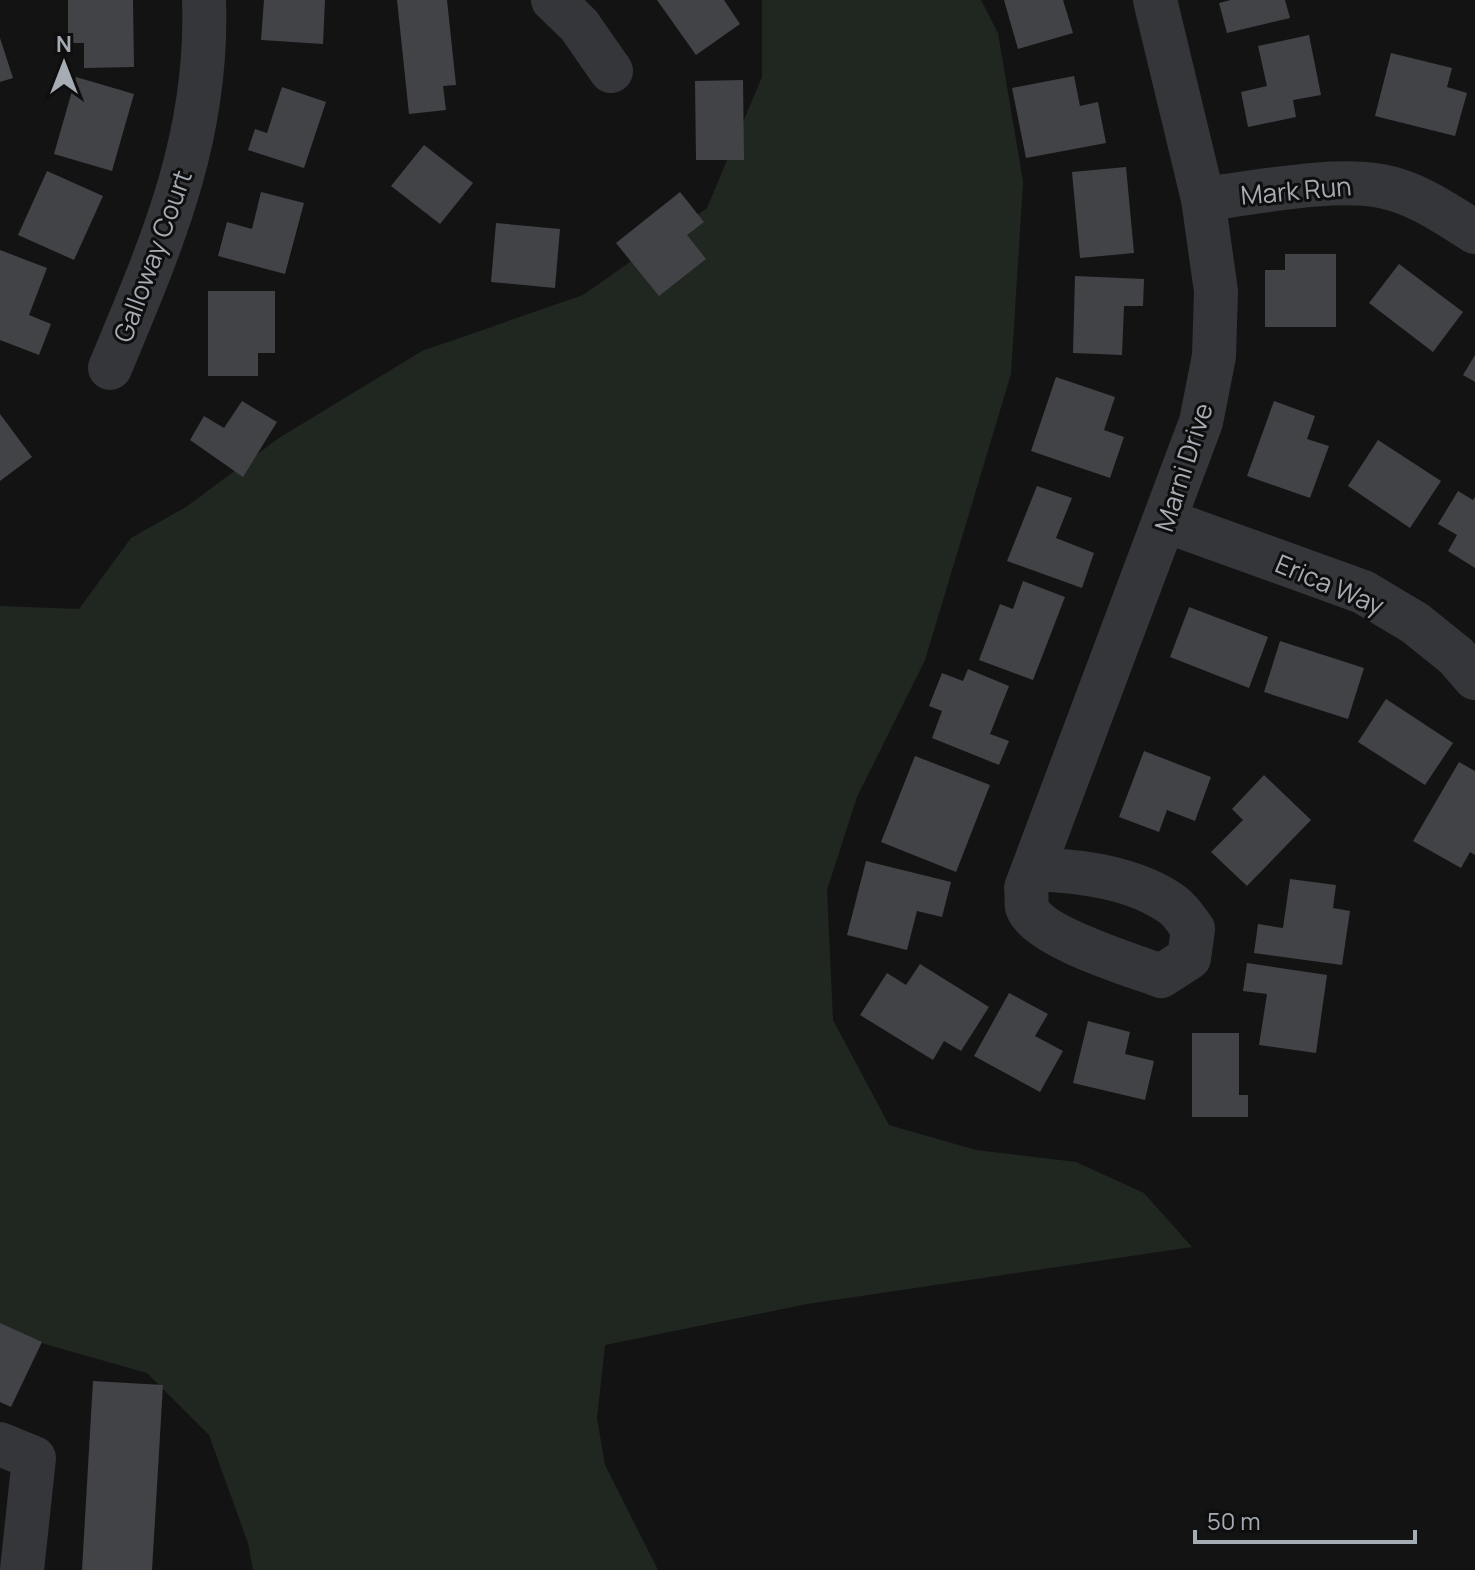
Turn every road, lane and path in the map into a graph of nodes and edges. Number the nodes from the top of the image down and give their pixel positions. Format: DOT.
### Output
graph roads {
  1 [pos="204,0"];
  2 [pos="553,0"];
  3 [pos="1155,0"];
  4 [pos="611,71"];
  5 [pos="1203,199"];
  6 [pos="1475,232"];
  7 [pos="110,368"];
  8 [pos="1166,521"];
  9 [pos="1475,678"];
  10 [pos="1034,869"];
  11 [pos="0,1444"];
  12 [pos="22,1570"];
  1 -- 7 [label="street, Galloway Court"];
  2 -- 4 [label="street"];
  3 -- 5 [label="street, Marni Drive"];
  5 -- 6 [label="street, Mark Run"];
  5 -- 8 [label="street, Marni Drive"];
  8 -- 9 [label="street, Erica Way"];
  8 -- 10 [label="street, Marni Drive"];
  11 -- 12 [label="street"];
}
